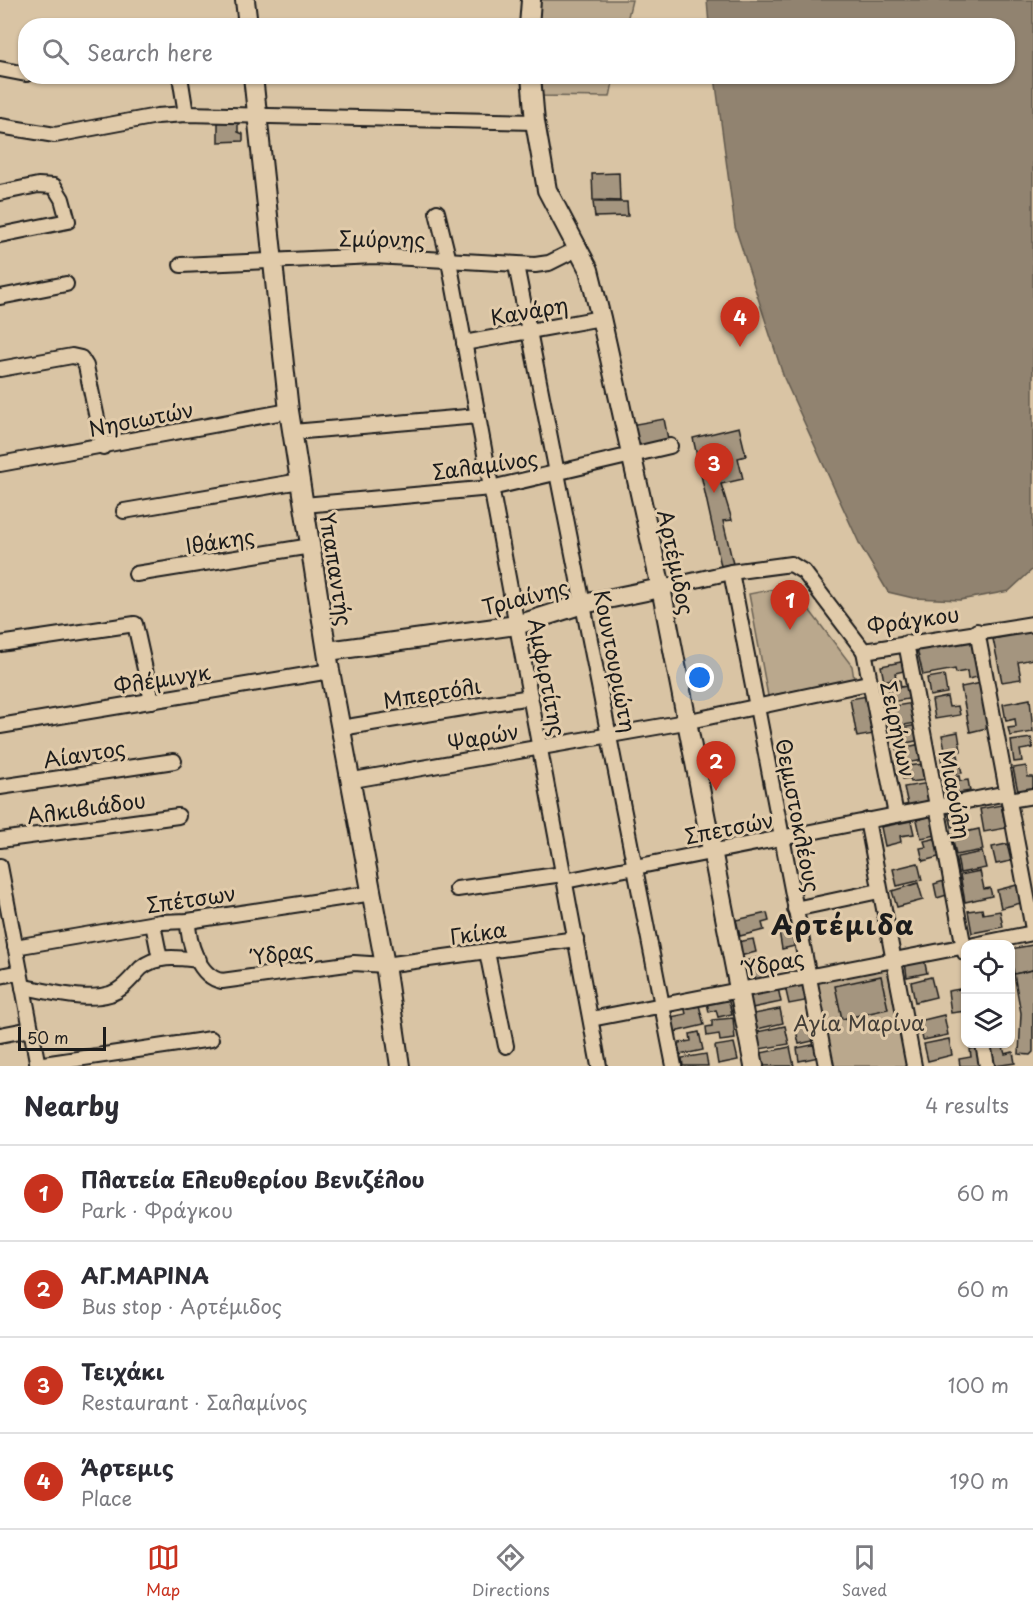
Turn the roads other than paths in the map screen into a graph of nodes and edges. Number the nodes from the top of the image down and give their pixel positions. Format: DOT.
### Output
graph roads {
  1 [pos="245,0"];
  2 [pos="531,0"];
  3 [pos="247,18"];
  4 [pos="530,18"];
  5 [pos="0,69"];
  6 [pos="18,72"];
  7 [pos="181,84"];
  8 [pos="254,84"];
  9 [pos="532,84"];
  10 [pos="186,114"];
  11 [pos="258,116"];
  12 [pos="535,122"];
  13 [pos="0,126"];
  14 [pos="0,193"];
  15 [pos="437,212"];
  16 [pos="0,235"];
  17 [pos="579,248"];
  18 [pos="273,259"];
  19 [pos="449,261"];
  20 [pos="181,265"];
  21 [pos="516,265"];
  22 [pos="66,284"];
  23 [pos="0,297"];
  24 [pos="601,318"];
  25 [pos="529,332"];
  26 [pos="464,343"];
  27 [pos="0,369"];
  28 [pos="289,411"];
  29 [pos="478,416"];
  30 [pos="293,432"];
  31 [pos="670,446"];
  32 [pos="103,447"];
  33 [pos="632,453"];
  34 [pos="0,464"];
  35 [pos="557,474"];
  36 [pos="300,481"];
  37 [pos="491,488"];
  38 [pos="304,505"];
  39 [pos="124,510"];
  40 [pos="311,546"];
  41 [pos="730,572"];
  42 [pos="136,574"];
  43 [pos="661,588"];
  44 [pos="583,604"];
  45 [pos="1033,624"];
  46 [pos="517,625"];
  47 [pos="977,631"];
  48 [pos="906,643"];
  49 [pos="0,644"];
  50 [pos="328,651"];
  51 [pos="864,651"];
  52 [pos="330,671"];
  53 [pos="868,683"];
  54 [pos="530,698"];
  55 [pos="152,701"];
  56 [pos="756,706"];
  57 [pos="685,722"];
  58 [pos="0,726"];
  59 [pos="341,728"];
  60 [pos="609,735"];
  61 [pos="540,748"];
  62 [pos="174,761"];
  63 [pos="353,780"];
  64 [pos="0,787"];
  65 [pos="1008,796"];
  66 [pos="1033,796"];
  67 [pos="937,807"];
  68 [pos="896,815"];
  69 [pos="178,816"];
  70 [pos="867,820"];
  71 [pos="782,838"];
  72 [pos="0,840"];
  73 [pos="710,852"];
  74 [pos="0,866"];
  75 [pos="635,867"];
  76 [pos="564,878"];
  77 [pos="457,889"];
  78 [pos="879,891"];
  79 [pos="373,893"];
  80 [pos="795,909"];
  81 [pos="4,913"];
  82 [pos="188,921"];
  83 [pos="153,924"];
  84 [pos="1033,931"];
  85 [pos="576,939"];
  86 [pos="965,940"];
  87 [pos="998,940"];
  88 [pos="15,947"];
  89 [pos="961,949"];
  90 [pos="487,952"];
  91 [pos="160,959"];
  92 [pos="199,960"];
  93 [pos="892,960"];
  94 [pos="385,965"];
  95 [pos="20,972"];
  96 [pos="0,976"];
  97 [pos="808,976"];
  98 [pos="23,987"];
  99 [pos="740,990"];
  100 [pos="662,1005"];
  101 [pos="591,1019"];
  102 [pos="31,1029"];
  103 [pos="0,1035"];
  104 [pos="211,1039"];
  105 [pos="506,1046"];
  106 [pos="984,1048"];
  107 [pos="38,1065"];
  108 [pos="400,1066"];
  109 [pos="599,1066"];
  110 [pos="674,1066"];
  111 [pos="754,1066"];
  112 [pos="826,1066"];
  113 [pos="914,1066"];
  114 [pos="987,1066"];
  1 -- 3 [label="street"];
  2 -- 4 [label="street"];
  5 -- 6 [label="street"];
  7 -- 10 [label="street"];
  8 -- 11 [label="street, Υπαπαντής"];
  9 -- 12 [label="street, Αρτέμιδος"];
  10 -- 11 [label="street"];
  10 -- 13 [label="street"];
  11 -- 12 [label="street"];
  11 -- 18 [label="street, Υπαπαντής"];
  12 -- 17 [label="street, Αρτέμιδος"];
  14 -- 16 [label="street"];
  15 -- 19 [label="street, Αμφιρτίτης"];
  17 -- 21 [label="street, Σμύρνης"];
  17 -- 24 [label="street, Αρτέμιδος"];
  18 -- 19 [label="street, Σμύρνης"];
  18 -- 20 [label="street, Σμύρνης"];
  18 -- 28 [label="street, Υπαπαντής"];
  19 -- 21 [label="street, Σμύρνης"];
  19 -- 26 [label="street, Αμφιρτίτης"];
  21 -- 25 [label="street, Κουντουριώτη"];
  22 -- 23 [label="street"];
  24 -- 25 [label="street, Κανάρη"];
  24 -- 33 [label="street, Αρτέμιδος"];
  25 -- 26 [label="street, Κανάρη"];
  25 -- 35 [label="street, Κουντουριώτη"];
  26 -- 29 [label="street, Αμφιρτίτης"];
  27 -- 32 [label="street"];
  28 -- 30 [label="street, Υπαπαντής"];
  28 -- 32 [label="street, Νησιωτών"];
  29 -- 30 [label="street"];
  29 -- 37 [label="street, Αμφιρτίτης"];
  30 -- 36 [label="street, Υπαπαντής"];
  31 -- 33 [label="street, Σαλαμίνος"];
  32 -- 34 [label="street, Νησιωτών"];
  33 -- 35 [label="street, Σαλαμίνος"];
  33 -- 43 [label="street, Αρτέμιδος"];
  35 -- 37 [label="street, Σαλαμίνος"];
  35 -- 44 [label="street, Κουντουριώτη"];
  36 -- 38 [label="street, Υπαπαντής"];
  36 -- 39 [label="street"];
  37 -- 38 [label="street, Σαλαμίνος"];
  37 -- 46 [label="street, Αμφιρτίτης"];
  38 -- 40 [label="street, Υπαπαντής"];
  40 -- 42 [label="street, Ιθάκης"];
  40 -- 50 [label="street, Υπαπαντής"];
  41 -- 43 [label="street, Τριαίνης"];
  41 -- 51 [label="street, Φράγκου"];
  41 -- 56 [label="street, Θεμιστοκλέους"];
  43 -- 44 [label="street, Τριαίνης"];
  43 -- 57 [label="street, Αρτέμιδος"];
  44 -- 46 [label="street, Τριαίνης"];
  44 -- 60 [label="street, Κουντουριώτη"];
  45 -- 47 [label="street, Φράγκου"];
  46 -- 50 [label="street, Τριαίνης"];
  46 -- 54 [label="street, Αμφιρτίτης"];
  47 -- 48 [label="street, Φράγκου"];
  47 -- 65 [label="street"];
  48 -- 51 [label="street, Φράγκου"];
  48 -- 67 [label="street, Μιαούλη"];
  49 -- 55 [label="street"];
  50 -- 52 [label="street, Υπαπαντής"];
  51 -- 53 [label="street, Σειρήνων"];
  52 -- 55 [label="street, Φλέμινγκ"];
  52 -- 59 [label="street, Υπαπαντής"];
  53 -- 56 [label="street, Ψαρών"];
  53 -- 68 [label="street, Σειρήνων"];
  54 -- 59 [label="street, Μπερτόλι"];
  54 -- 61 [label="street, Αμφιρτίτης"];
  55 -- 58 [label="street, Φλέμινγκ"];
  56 -- 57 [label="street, Ψαρών"];
  56 -- 71 [label="street, Θεμιστοκλέους"];
  57 -- 60 [label="street, Ψαρών"];
  57 -- 73 [label="street, Αρτέμιδος"];
  59 -- 63 [label="street, Υπαπαντής"];
  60 -- 61 [label="street, Ψαρών"];
  60 -- 75 [label="street, Κουντουριώτη"];
  61 -- 63 [label="street, Ψαρών"];
  61 -- 76 [label="street, Αμφιρτίτης"];
  62 -- 64 [label="street, Αίαντος"];
  63 -- 79 [label="street, Υπαπαντής"];
  65 -- 66 [label="street, Σπετσών"];
  65 -- 67 [label="street, Σπετσών"];
  65 -- 84 [label="street"];
  67 -- 68 [label="street, Σπετσών"];
  67 -- 86 [label="street, Μιαούλη"];
  68 -- 70 [label="street, Σπετσών"];
  69 -- 72 [label="street, Αλκιβιάδου"];
  70 -- 71 [label="street, Σπετσών"];
  70 -- 78 [label="street"];
  71 -- 73 [label="street, Σπετσών"];
  71 -- 80 [label="street, Θεμιστοκλέους"];
  73 -- 75 [label="street, Σπετσών"];
  73 -- 99 [label="street, Αρτέμιδος"];
  74 -- 81 [label="street"];
  75 -- 76 [label="street, Σπετσών"];
  75 -- 100 [label="street, Κουντουριώτη"];
  76 -- 77 [label="street, Σπετσών"];
  76 -- 85 [label="street, Αμφιρτίτης"];
  78 -- 80 [label="street"];
  78 -- 93 [label="street"];
  79 -- 82 [label="street, Σπέτσων"];
  79 -- 94 [label="street, Υπαπαντής"];
  80 -- 97 [label="street, Θεμιστοκλέους"];
  81 -- 88 [label="street"];
  82 -- 83 [label="street, Σπέτσων"];
  82 -- 92 [label="street"];
  83 -- 88 [label="street, Σπέτσων"];
  83 -- 91 [label="street"];
  84 -- 87 [label="street, Ύδρας"];
  85 -- 90 [label="street, Γκίκα"];
  85 -- 101 [label="street, Αμφιρτίτης"];
  88 -- 95 [label="street"];
  89 -- 93 [label="street, Ύδρας"];
  90 -- 94 [label="street, Γκίκα"];
  90 -- 105 [label="street"];
  91 -- 92 [label="street"];
  91 -- 98 [label="street"];
  92 -- 94 [label="street, Ύδρας"];
  93 -- 97 [label="street, Ύδρας"];
  93 -- 113 [label="street"];
  94 -- 108 [label="street, Υπαπαντής"];
  95 -- 96 [label="street"];
  95 -- 98 [label="street"];
  97 -- 99 [label="street, Ύδρας"];
  97 -- 112 [label="street, Θεμιστοκλέους"];
  98 -- 102 [label="street"];
  99 -- 100 [label="street, Ύδρας"];
  99 -- 111 [label="street, Αρτέμιδος"];
  100 -- 101 [label="street, Ύδρας"];
  100 -- 110 [label="street, Κουντουριώτη"];
  101 -- 109 [label="street, Αμφιρτίτης"];
  102 -- 103 [label="street"];
  102 -- 107 [label="street"];
  104 -- 107 [label="street"];
  106 -- 114 [label="street"];
}
